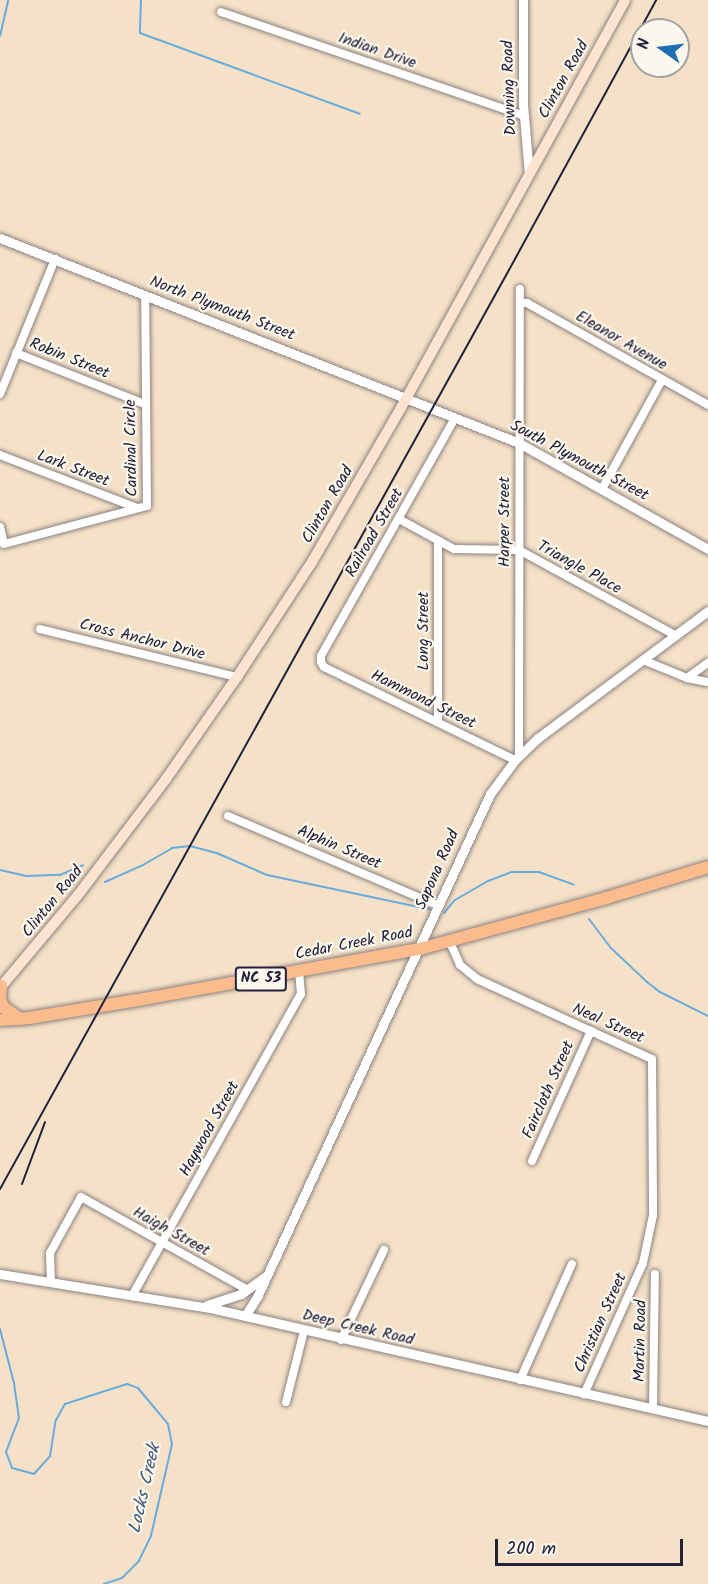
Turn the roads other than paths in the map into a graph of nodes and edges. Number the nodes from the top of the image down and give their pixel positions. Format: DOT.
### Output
graph roads {
  1 [pos="523,0"];
  2 [pos="625,0"];
  3 [pos="221,12"];
  4 [pos="524,116"];
  5 [pos="529,174"];
  6 [pos="0,238"];
  7 [pos="55,259"];
  8 [pos="520,289"];
  9 [pos="145,296"];
  10 [pos="520,303"];
  11 [pos="16,353"];
  12 [pos="662,380"];
  13 [pos="0,394"];
  14 [pos="407,398"];
  15 [pos="145,404"];
  16 [pos="708,405"];
  17 [pos="433,408"];
  18 [pos="455,418"];
  19 [pos="519,443"];
  20 [pos="0,455"];
  21 [pos="602,489"];
  22 [pos="137,508"];
  23 [pos="399,519"];
  24 [pos="0,527"];
  25 [pos="438,541"];
  26 [pos="708,549"];
  27 [pos="519,550"];
  28 [pos="708,611"];
  29 [pos="40,629"];
  30 [pos="675,636"];
  31 [pos="643,660"];
  32 [pos="321,662"];
  33 [pos="708,663"];
  34 [pos="237,677"];
  35 [pos="687,678"];
  36 [pos="708,682"];
  37 [pos="438,722"];
  38 [pos="517,758"];
  39 [pos="228,816"];
  40 [pos="708,867"];
  41 [pos="438,906"];
  42 [pos="449,940"];
  43 [pos="420,949"];
  44 [pos="299,972"];
  45 [pos="0,991"];
  46 [pos="20,1019"];
  47 [pos="0,1020"];
  48 [pos="591,1031"];
  49 [pos="532,1161"];
  50 [pos="162,1242"];
  51 [pos="384,1250"];
  52 [pos="643,1263"];
  53 [pos="572,1264"];
  54 [pos="0,1274"];
  55 [pos="655,1274"];
  56 [pos="268,1275"];
  57 [pos="51,1282"];
  58 [pos="248,1290"];
  59 [pos="132,1296"];
  60 [pos="198,1306"];
  61 [pos="245,1316"];
  62 [pos="304,1330"];
  63 [pos="341,1340"];
  64 [pos="519,1380"];
  65 [pos="584,1394"];
  66 [pos="286,1402"];
  67 [pos="653,1409"];
  68 [pos="708,1421"];
  1 -- 4 [label="street, Downing Road"];
  2 -- 5 [label="main road, Clinton Road"];
  3 -- 4 [label="street, Indian Drive"];
  4 -- 5 [label="street, Downing Road"];
  5 -- 14 [label="main road, Clinton Road"];
  6 -- 7 [label="street, North Plymouth Street"];
  7 -- 9 [label="street, North Plymouth Street"];
  7 -- 11 [label="street"];
  8 -- 10 [label="street, Harper Street"];
  9 -- 14 [label="street, North Plymouth Street"];
  9 -- 15 [label="street, Cardinal Circle"];
  10 -- 12 [label="street, Eleanor Avenue"];
  10 -- 19 [label="street, Harper Street"];
  11 -- 13 [label="street"];
  11 -- 15 [label="street, Robin Street"];
  12 -- 16 [label="street, Eleanor Avenue"];
  12 -- 21 [label="street"];
  14 -- 17 [label="street, North Plymouth Street"];
  14 -- 34 [label="main road, Clinton Road"];
  15 -- 22 [label="street, Cardinal Circle"];
  17 -- 18 [label="street, South Plymouth Street"];
  18 -- 19 [label="street, South Plymouth Street"];
  18 -- 23 [label="street, Railroad Street"];
  19 -- 21 [label="street, South Plymouth Street"];
  19 -- 27 [label="street, Harper Street"];
  20 -- 22 [label="street, Lark Street"];
  21 -- 26 [label="street, South Plymouth Street"];
  22 -- 24 [label="street, Cardinal Circle"];
  23 -- 25 [label="street, Triangle Place"];
  23 -- 32 [label="street, Railroad Street"];
  25 -- 27 [label="street, Triangle Place"];
  25 -- 37 [label="street, Long Street"];
  27 -- 30 [label="street, Triangle Place"];
  27 -- 38 [label="street, Harper Street"];
  28 -- 30 [label="street, Sapona Road"];
  29 -- 34 [label="street, Cross Anchor Drive"];
  30 -- 31 [label="street, Sapona Road"];
  31 -- 35 [label="street"];
  31 -- 38 [label="street, Sapona Road"];
  32 -- 37 [label="street, Hammond Street"];
  33 -- 35 [label="street"];
  34 -- 45 [label="main road, Clinton Road"];
  35 -- 36 [label="street"];
  37 -- 38 [label="street, Hammond Street"];
  38 -- 41 [label="street, Sapona Road"];
  39 -- 41 [label="street, Alphin Street"];
  40 -- 42 [label="main road, Cedar Creek Road / NC 53"];
  41 -- 43 [label="street, Sapona Road"];
  42 -- 43 [label="main road, Cedar Creek Road / NC 53"];
  42 -- 48 [label="street, Neal Street"];
  43 -- 44 [label="main road, Cedar Creek Road / NC 53"];
  43 -- 56 [label="street, Sapona Road"];
  44 -- 46 [label="main road, Cedar Creek Road / NC 53"];
  44 -- 50 [label="street, Haywood Street"];
  45 -- 46 [label="main road"];
  46 -- 47 [label="main road, Cedar Creek Road / NC 53"];
  48 -- 49 [label="street, Faircloth Street"];
  48 -- 52 [label="street, Neal Street"];
  50 -- 57 [label="street, Haigh Street"];
  50 -- 58 [label="street, Haigh Street"];
  50 -- 59 [label="street, Haywood Street"];
  51 -- 63 [label="street"];
  52 -- 65 [label="street, Christian Street"];
  53 -- 64 [label="street"];
  54 -- 57 [label="street, Deep Creek Road"];
  55 -- 67 [label="street, Martin Road"];
  56 -- 58 [label="street"];
  56 -- 61 [label="street, Sapona Road"];
  57 -- 59 [label="street, Deep Creek Road"];
  58 -- 60 [label="street"];
  59 -- 60 [label="street, Deep Creek Road"];
  60 -- 61 [label="street, Deep Creek Road"];
  61 -- 62 [label="street, Deep Creek Road"];
  62 -- 63 [label="street, Deep Creek Road"];
  62 -- 66 [label="street"];
  63 -- 64 [label="street, Deep Creek Road"];
  64 -- 65 [label="street, Deep Creek Road"];
  65 -- 67 [label="street, Deep Creek Road"];
  67 -- 68 [label="street, Deep Creek Road"];
}
